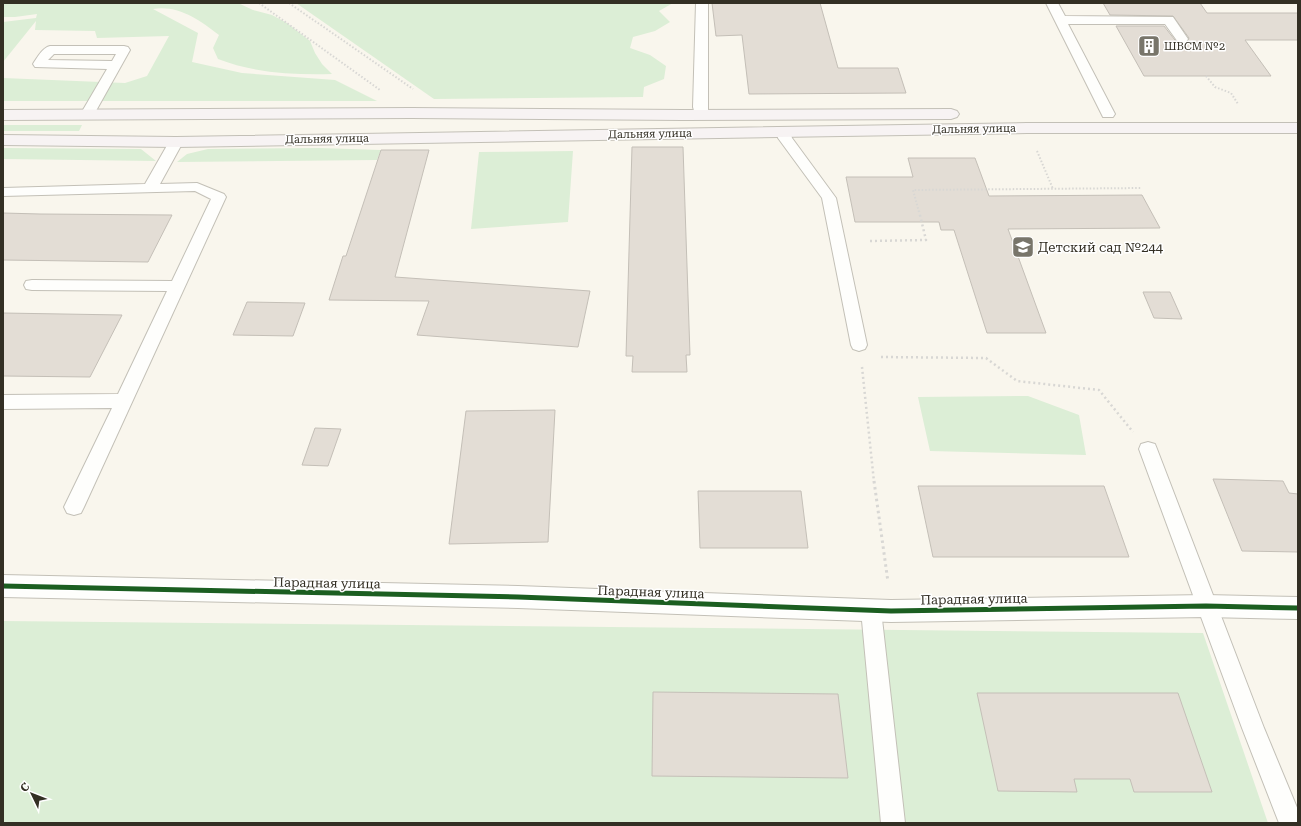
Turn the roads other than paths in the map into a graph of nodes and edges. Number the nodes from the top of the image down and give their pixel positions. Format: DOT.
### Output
graph roads {
  1 [pos="702,3"];
  2 [pos="1052,3"];
  3 [pos="1061,20"];
  4 [pos="1182,39"];
  5 [pos="116,65"];
  6 [pos="1108,114"];
  7 [pos="1298,114"];
  8 [pos="3,115"];
  9 [pos="87,115"];
  10 [pos="701,115"];
  11 [pos="1298,128"];
  12 [pos="784,132"];
  13 [pos="3,140"];
  14 [pos="176,142"];
  15 [pos="148,188"];
  16 [pos="3,192"];
  17 [pos="32,285"];
  18 [pos="178,286"];
  19 [pos="859,345"];
  20 [pos="124,401"];
  21 [pos="3,402"];
  22 [pos="1148,449"];
  23 [pos="74,507"];
  24 [pos="3,586"];
  25 [pos="1206,606"];
  26 [pos="1298,608"];
  27 [pos="881,610"];
  28 [pos="893,823"];
  29 [pos="1291,823"];
  1 -- 10 [label="lane"];
  2 -- 3 [label="lane"];
  3 -- 4 [label="lane"];
  3 -- 6 [label="lane"];
  5 -- 5 [label="lane"];
  5 -- 9 [label="lane"];
  6 -- 7 [label="main road, Дальняя улица"];
  6 -- 10 [label="main road, Дальняя улица"];
  8 -- 9 [label="main road, Дальняя улица"];
  9 -- 10 [label="main road, Дальняя улица"];
  11 -- 12 [label="main road, Дальняя улица"];
  12 -- 14 [label="main road, Дальняя улица"];
  12 -- 19 [label="lane"];
  13 -- 14 [label="main road, Дальняя улица"];
  14 -- 15 [label="lane"];
  15 -- 16 [label="lane"];
  15 -- 18 [label="lane"];
  17 -- 18 [label="lane"];
  18 -- 20 [label="lane"];
  20 -- 21 [label="lane"];
  20 -- 23 [label="lane"];
  22 -- 25 [label="lane"];
  24 -- 27 [label="street, Парадная улица"];
  25 -- 26 [label="street, Парадная улица"];
  25 -- 27 [label="street, Парадная улица"];
  25 -- 29 [label="lane"];
  27 -- 28 [label="lane"];
}
